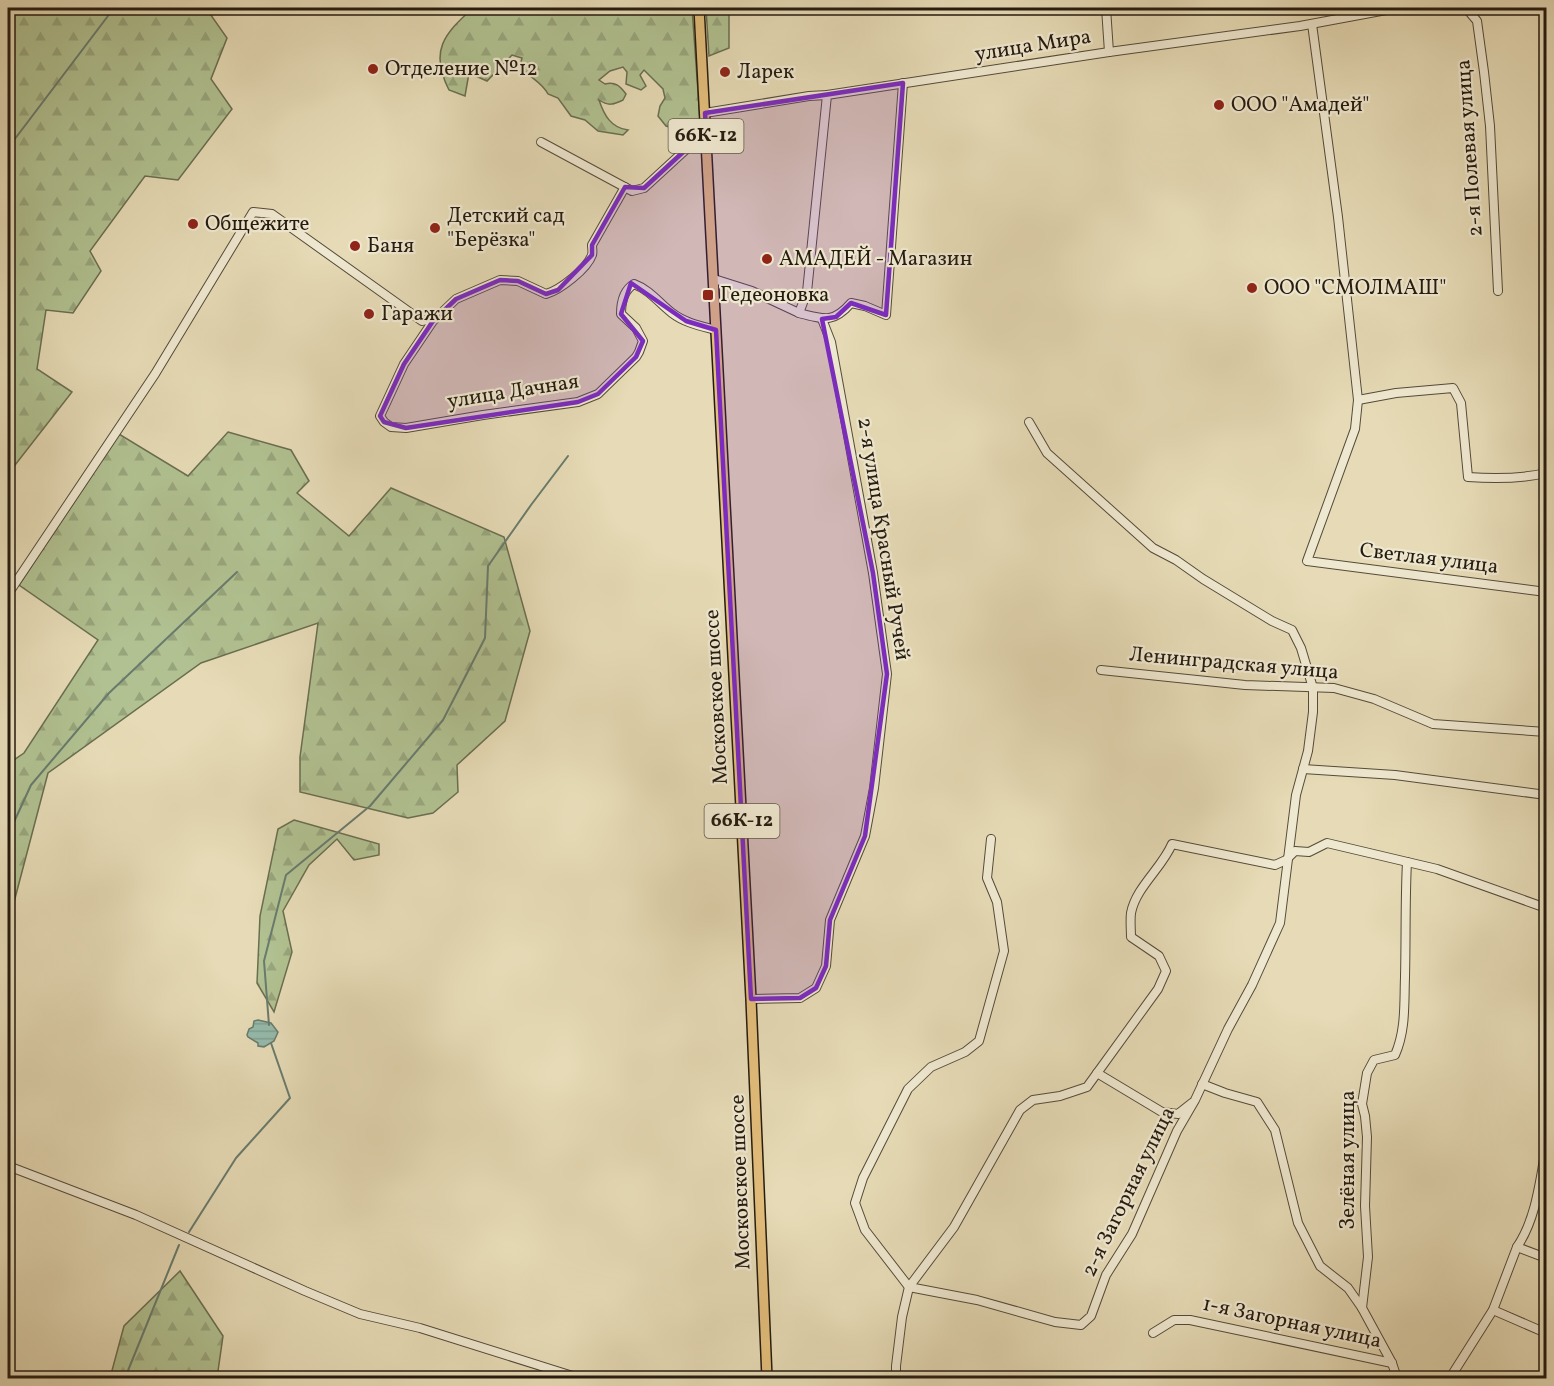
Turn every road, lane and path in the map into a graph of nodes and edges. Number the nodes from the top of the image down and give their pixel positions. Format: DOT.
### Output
graph roads {
  1 [pos="699,8"];
  2 [pos="1106,8"];
  3 [pos="1386,8"];
  4 [pos="1397,8"];
  5 [pos="1466,8"];
  6 [pos="1312,24"];
  7 [pos="1109,52"];
  8 [pos="903,83"];
  9 [pos="827,95"];
  10 [pos="705,113"];
  11 [pos="706,131"];
  12 [pos="541,142"];
  13 [pos="625,187"];
  14 [pos="714,279"];
  15 [pos="1498,291"];
  16 [pos="444,310"];
  17 [pos="799,313"];
  18 [pos="822,319"];
  19 [pos="716,330"];
  20 [pos="1358,400"];
  21 [pos="1029,422"];
  22 [pos="1546,473"];
  23 [pos="1546,592"];
  24 [pos="8,594"];
  25 [pos="1101,670"];
  26 [pos="1313,688"];
  27 [pos="1546,732"];
  28 [pos="1303,769"];
  29 [pos="1546,795"];
  30 [pos="991,839"];
  31 [pos="1286,860"];
  32 [pos="1407,862"];
  33 [pos="1546,908"];
  34 [pos="751,999"];
  35 [pos="1097,1073"];
  36 [pos="1202,1084"];
  37 [pos="1195,1100"];
  38 [pos="1546,1148"];
  39 [pos="8,1166"];
  40 [pos="1543,1185"];
  41 [pos="1516,1247"];
  42 [pos="1546,1258"];
  43 [pos="909,1287"];
  44 [pos="1362,1308"];
  45 [pos="1493,1310"];
  46 [pos="1546,1332"];
  47 [pos="1153,1334"];
  48 [pos="1392,1362"];
  49 [pos="579,1378"];
  50 [pos="767,1378"];
  51 [pos="896,1378"];
  52 [pos="1397,1378"];
  53 [pos="1450,1378"];
  1 -- 10 [label="main road, 66К-12"];
  2 -- 7 [label="street"];
  3 -- 4 [label="street"];
  3 -- 6 [label="street"];
  5 -- 15 [label="street, 2-я Полевая улица"];
  6 -- 7 [label="street, улица Мира"];
  6 -- 20 [label="street"];
  7 -- 8 [label="street, улица Мира"];
  8 -- 9 [label="street, улица Мира"];
  8 -- 18 [label="street"];
  9 -- 10 [label="street, улица Мира"];
  9 -- 17 [label="street"];
  10 -- 11 [label="main road, 66К-12"];
  11 -- 13 [label="street"];
  11 -- 14 [label="main road, Московское шоссе / 66К-12"];
  12 -- 13 [label="street"];
  13 -- 16 [label="street"];
  14 -- 17 [label="street"];
  14 -- 19 [label="main road, Московское шоссе / 66К-12"];
  16 -- 19 [label="street, улица Дачная"];
  16 -- 24 [label="street"];
  17 -- 18 [label="street"];
  18 -- 34 [label="street, 2-я улица Красный Ручей"];
  19 -- 34 [label="main road, Московское шоссе / 66К-12"];
  20 -- 22 [label="street"];
  20 -- 23 [label="street, Светлая улица"];
  21 -- 26 [label="street, Ленинградская улица"];
  25 -- 26 [label="street, Ленинградская улица"];
  26 -- 27 [label="street, Ленинградская улица"];
  26 -- 28 [label="street, 2-я Загорная улица"];
  28 -- 29 [label="street"];
  28 -- 31 [label="street, 2-я Загорная улица"];
  30 -- 43 [label="street"];
  31 -- 32 [label="street"];
  31 -- 35 [label="street"];
  31 -- 36 [label="street, 2-я Загорная улица"];
  32 -- 33 [label="street"];
  32 -- 44 [label="street, Зелёная улица"];
  34 -- 50 [label="main road, Московское шоссе / 66К-12"];
  35 -- 37 [label="street"];
  35 -- 43 [label="street"];
  36 -- 37 [label="street, 2-я Загорная улица"];
  36 -- 44 [label="street"];
  37 -- 43 [label="street, 2-я Загорная улица"];
  38 -- 40 [label="street"];
  39 -- 49 [label="street"];
  40 -- 41 [label="street"];
  41 -- 42 [label="street"];
  41 -- 45 [label="street"];
  43 -- 51 [label="street"];
  44 -- 48 [label="street"];
  45 -- 46 [label="street"];
  45 -- 53 [label="street"];
  47 -- 48 [label="street, 1-я Загорная улица"];
  48 -- 52 [label="street"];
}
